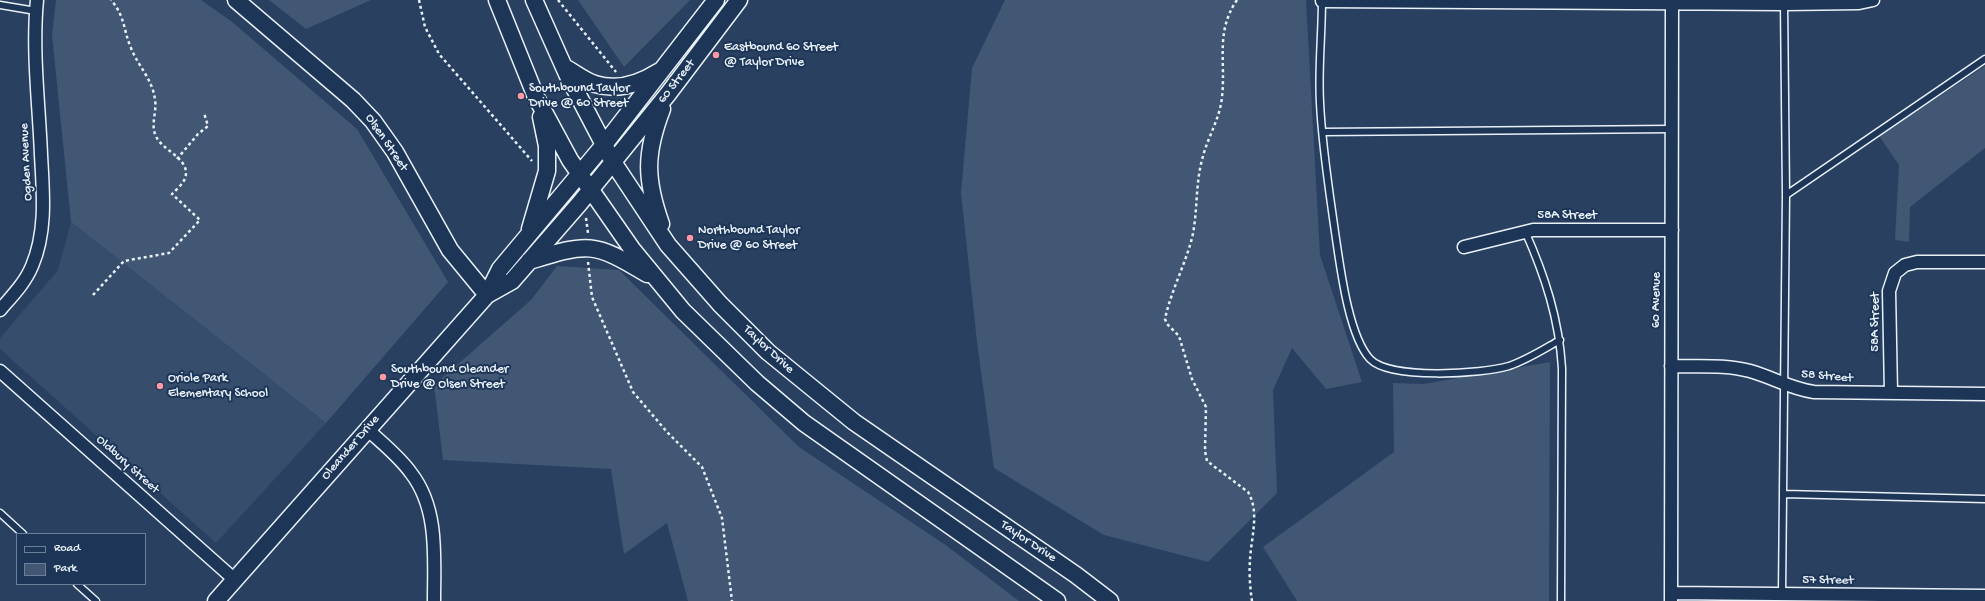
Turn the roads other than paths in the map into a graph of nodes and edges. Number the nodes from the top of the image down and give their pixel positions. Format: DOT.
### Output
graph roads {
  1 [pos="236,0"];
  2 [pos="497,0"];
  3 [pos="534,0"];
  4 [pos="716,0"];
  5 [pos="739,0"];
  6 [pos="1873,0"];
  7 [pos="1322,1"];
  8 [pos="1445,1"];
  9 [pos="1558,2"];
  10 [pos="1672,2"];
  11 [pos="1784,2"];
  12 [pos="0,5"];
  13 [pos="36,6"];
  14 [pos="1985,60"];
  15 [pos="564,67"];
  16 [pos="663,69"];
  17 [pos="668,94"];
  18 [pos="536,97"];
  19 [pos="1672,129"];
  20 [pos="1323,132"];
  21 [pos="603,146"];
  22 [pos="613,162"];
  23 [pos="580,175"];
  24 [pos="590,190"];
  25 [pos="1786,195"];
  26 [pos="1672,230"];
  27 [pos="1525,231"];
  28 [pos="528,236"];
  29 [pos="668,245"];
  30 [pos="1464,248"];
  31 [pos="529,261"];
  32 [pos="1985,262"];
  33 [pos="655,279"];
  34 [pos="488,295"];
  35 [pos="0,310"];
  36 [pos="1560,340"];
  37 [pos="1671,366"];
  38 [pos="0,371"];
  39 [pos="1784,384"];
  40 [pos="1891,393"];
  41 [pos="1985,394"];
  42 [pos="367,429"];
  43 [pos="1784,494"];
  44 [pos="1985,499"];
  45 [pos="0,513"];
  46 [pos="21,533"];
  47 [pos="235,580"];
  48 [pos="78,585"];
  49 [pos="1782,594"];
  50 [pos="1985,596"];
  51 [pos="1671,597"];
  52 [pos="96,601"];
  53 [pos="216,601"];
  54 [pos="434,601"];
  55 [pos="1057,601"];
  56 [pos="1110,601"];
  57 [pos="1561,601"];
  1 -- 34 [label="main road, Olsen Street"];
  2 -- 18 [label="main road"];
  3 -- 15 [label="main road, Taylor Drive"];
  4 -- 16 [label="main road, 60 Street"];
  5 -- 17 [label="main road, 60 Street"];
  6 -- 11 [label="street"];
  7 -- 8 [label="street"];
  7 -- 20 [label="lane"];
  8 -- 9 [label="street"];
  9 -- 10 [label="street"];
  10 -- 11 [label="street"];
  10 -- 19 [label="street, 60 Avenue"];
  11 -- 25 [label="lane"];
  12 -- 13 [label="lane"];
  13 -- 35 [label="street, Ogden Avenue"];
  14 -- 25 [label="lane"];
  15 -- 16 [label="main road"];
  15 -- 21 [label="main road, Taylor Drive"];
  16 -- 21 [label="main road, 60 Street"];
  17 -- 22 [label="main road, 60 Street"];
  17 -- 29 [label="main road"];
  18 -- 23 [label="main road"];
  18 -- 28 [label="main road"];
  19 -- 20 [label="lane"];
  19 -- 26 [label="street, 60 Avenue"];
  20 -- 36 [label="lane"];
  21 -- 22 [label="main road, Taylor Drive"];
  21 -- 23 [label="main road, 60 Street"];
  22 -- 24 [label="main road, 60 Street"];
  22 -- 29 [label="main road, Taylor Drive"];
  23 -- 24 [label="main road"];
  23 -- 28 [label="main road, Oleander Drive"];
  24 -- 31 [label="main road, Oleander Drive"];
  24 -- 33 [label="main road"];
  25 -- 39 [label="lane"];
  26 -- 27 [label="street, 58A Street"];
  26 -- 37 [label="street, 60 Avenue"];
  27 -- 30 [label="street, 58A Street"];
  27 -- 36 [label="lane"];
  28 -- 34 [label="main road, Oleander Drive"];
  29 -- 56 [label="main road, Taylor Drive"];
  31 -- 33 [label="main road"];
  31 -- 34 [label="main road, Oleander Drive"];
  32 -- 40 [label="street, 58A Street"];
  33 -- 55 [label="main road"];
  34 -- 42 [label="main road, Oleander Drive"];
  36 -- 57 [label="lane"];
  37 -- 39 [label="street, 58 Street"];
  37 -- 51 [label="street, 60 Avenue"];
  38 -- 47 [label="street, Oldbury Street"];
  39 -- 40 [label="street, 58 Street"];
  39 -- 43 [label="lane"];
  40 -- 41 [label="street, 58 Street"];
  42 -- 47 [label="main road, Oleander Drive"];
  42 -- 54 [label="street"];
  43 -- 44 [label="lane"];
  43 -- 49 [label="lane"];
  45 -- 46 [label="lane"];
  47 -- 53 [label="main road, Oleander Drive"];
  48 -- 52 [label="lane"];
  49 -- 50 [label="street, 57 Street"];
  49 -- 51 [label="street, 57 Street"];
}
